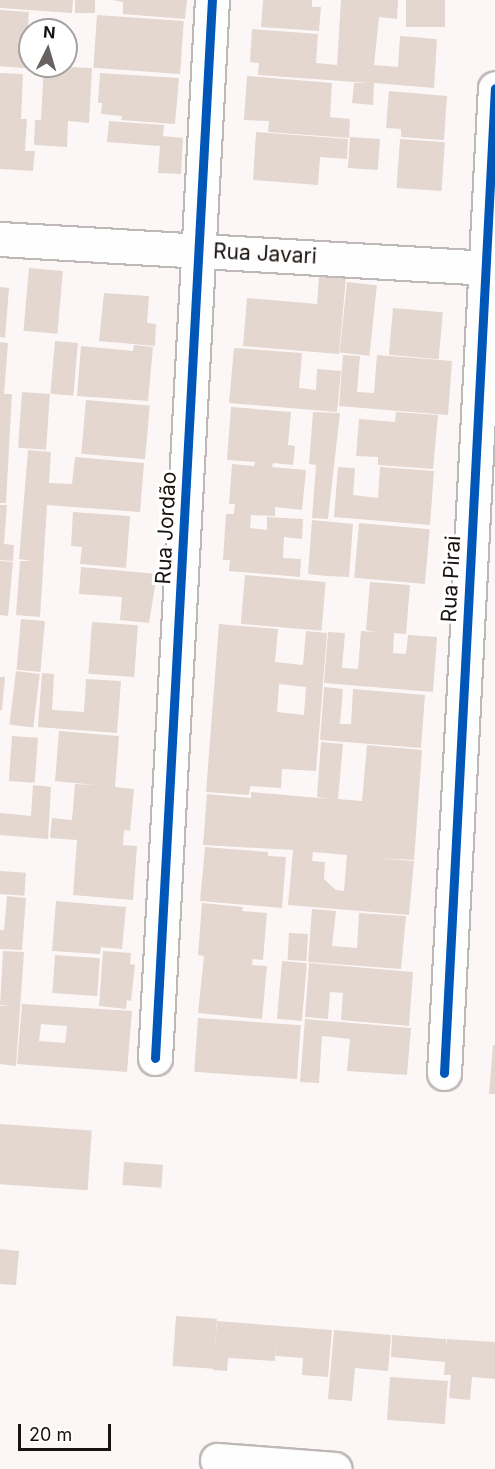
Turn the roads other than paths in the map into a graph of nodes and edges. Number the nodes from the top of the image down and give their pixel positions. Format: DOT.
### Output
graph roads {
  1 [pos="212,0"];
  2 [pos="495,88"];
  3 [pos="0,238"];
  4 [pos="199,250"];
  5 [pos="490,267"];
  6 [pos="155,1058"];
  7 [pos="444,1072"];
  8 [pos="217,1460"];
  9 [pos="335,1469"];
  1 -- 4 [label="street, Rua Jordão"];
  2 -- 5 [label="street, Rua Pirai"];
  3 -- 4 [label="street, Rua Javari"];
  4 -- 5 [label="street, Rua Javari"];
  4 -- 6 [label="street, Rua Jordão"];
  5 -- 7 [label="street, Rua Pirai"];
  8 -- 9 [label="street"];
}
